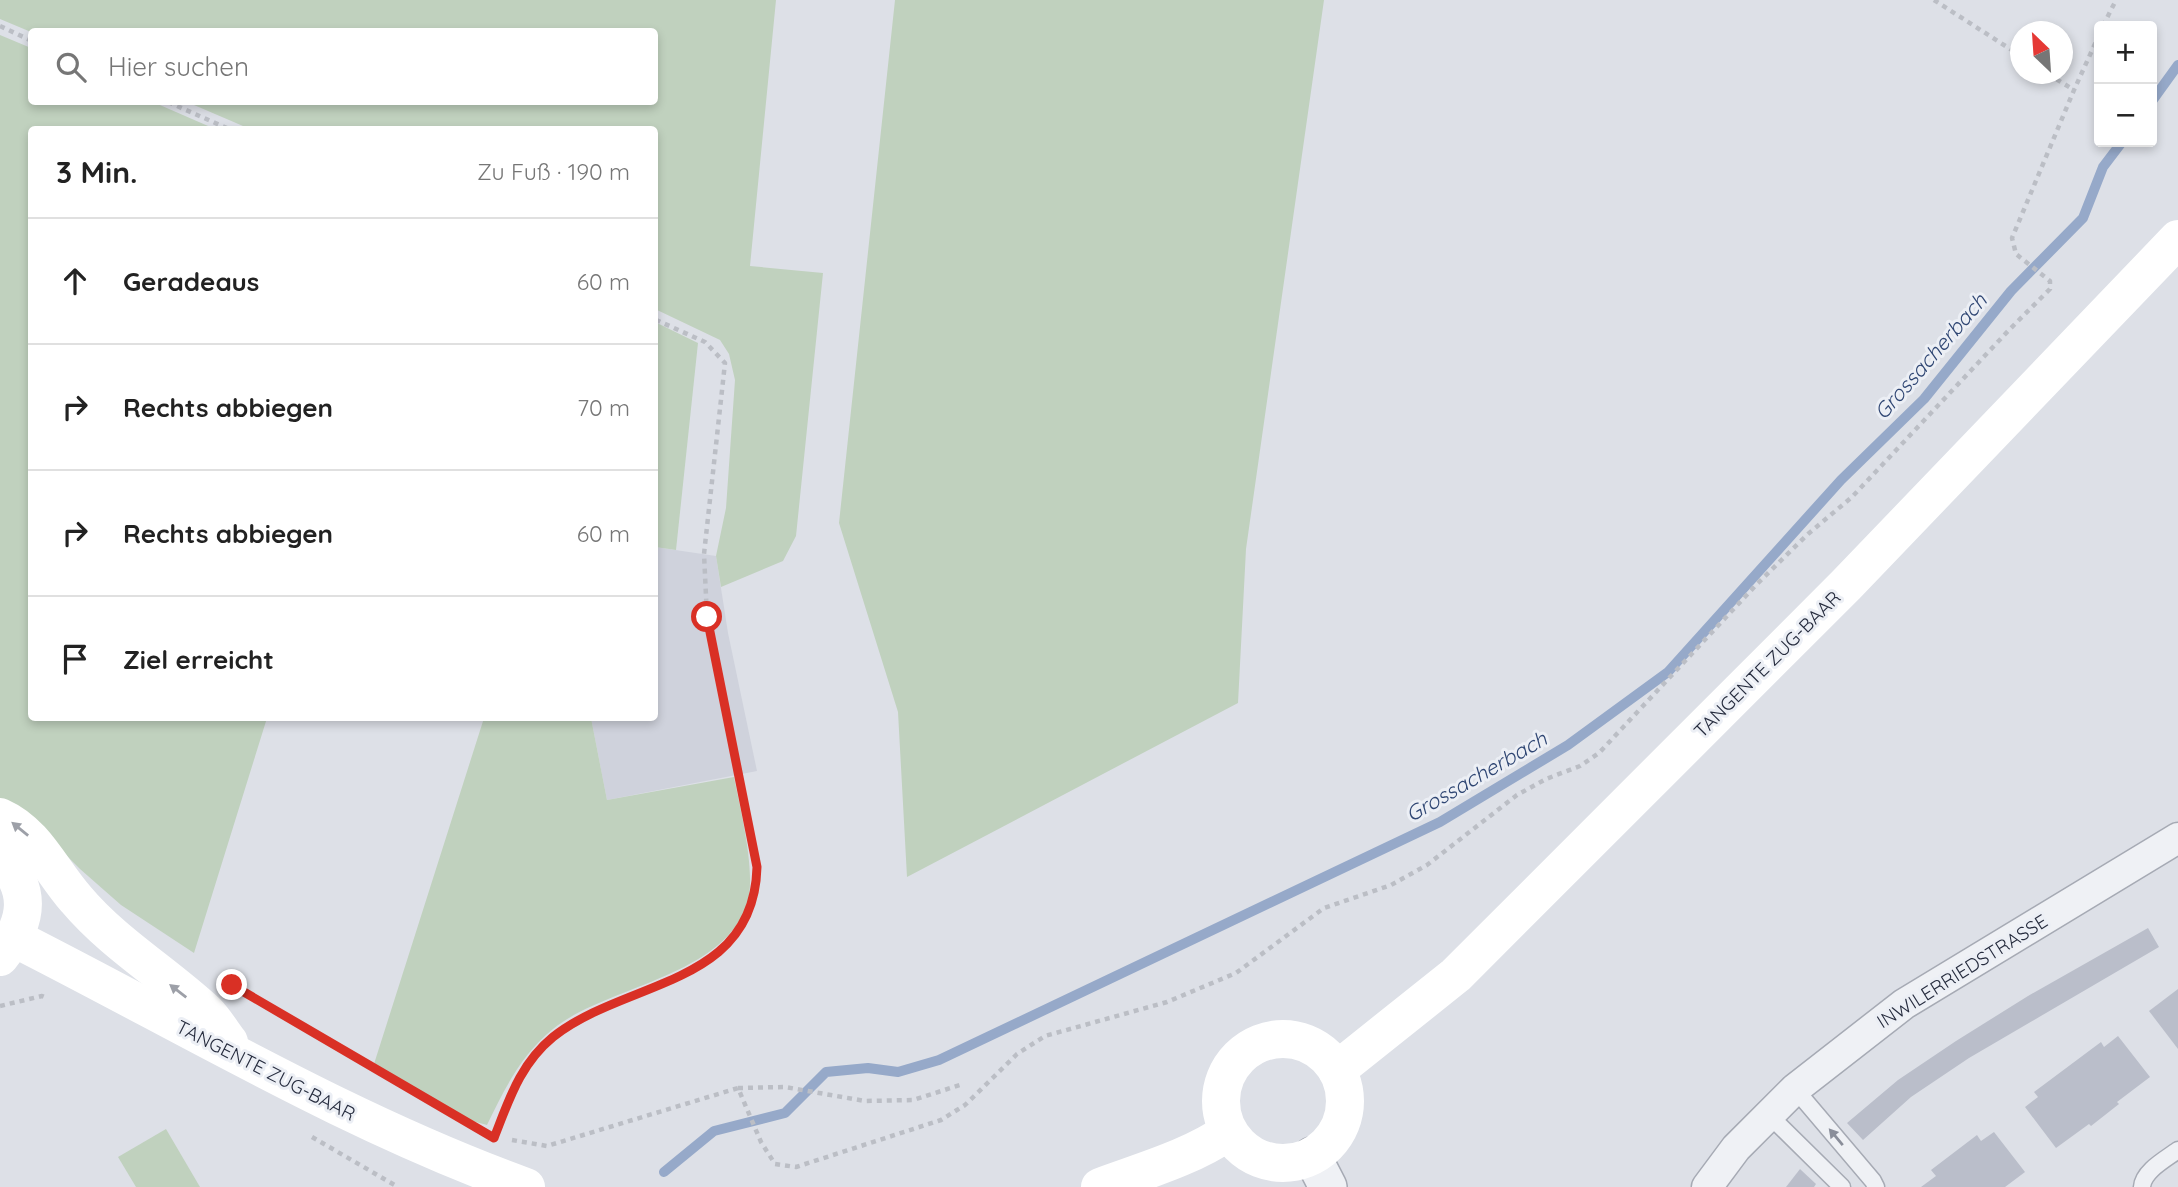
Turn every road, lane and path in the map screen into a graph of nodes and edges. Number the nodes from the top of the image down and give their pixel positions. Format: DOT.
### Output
graph roads {
  1 [pos="1934,0"];
  2 [pos="2116,0"];
  3 [pos="2106,21"];
  4 [pos="0,26"];
  5 [pos="28,39"];
  6 [pos="2094,46"];
  7 [pos="2010,49"];
  8 [pos="2064,84"];
  9 [pos="2074,90"];
  10 [pos="175,105"];
  11 [pos="222,126"];
  12 [pos="2178,239"];
  13 [pos="658,321"];
  14 [pos="0,817"];
  15 [pos="2178,838"];
  16 [pos="0,856"];
  17 [pos="7,948"];
  18 [pos="232,985"];
  19 [pos="241,1058"];
  20 [pos="1337,1070"];
  21 [pos="960,1085"];
  22 [pos="738,1088"];
  23 [pos="1795,1089"];
  24 [pos="1768,1114"];
  25 [pos="470,1124"];
  26 [pos="482,1131"];
  27 [pos="1228,1132"];
  28 [pos="2178,1150"];
  29 [pos="490,1155"];
  30 [pos="1320,1172"];
  31 [pos="526,1187"];
  32 [pos="1100,1187"];
  33 [pos="1707,1187"];
  34 [pos="1842,1187"];
  35 [pos="1876,1187"];
  36 [pos="2142,1187"];
  1 -- 7 [label="path"];
  2 -- 3 [label="path"];
  4 -- 5 [label="path"];
  6 -- 9 [label="path"];
  8 -- 9 [label="path"];
  9 -- 22 [label="path"];
  10 -- 11 [label="path"];
  12 -- 20 [label="main road, TANGENTE ZUG-BAAR"];
  13 -- 29 [label="path"];
  19 -- 14 [label="main road, one-way"];
  15 -- 23 [label="street, INWILERRIEDSTRASSE"];
  16 -- 17 [label="main road"];
  17 -- 19 [label="main road, TANGENTE ZUG-BAAR"];
  18 -- 25 [label="path"];
  19 -- 29 [label="main road, TANGENTE ZUG-BAAR"];
  20 -- 27 [label="main road"];
  20 -- 30 [label="main road"];
  21 -- 22 [label="path"];
  22 -- 29 [label="path"];
  23 -- 24 [label="street, INWILERRIEDSTRASSE"];
  35 -- 23 [label="lane, one-way"];
  24 -- 33 [label="street, INWILERRIEDSTRASSE"];
  24 -- 34 [label="lane"];
  26 -- 29 [label="path"];
  27 -- 30 [label="main road"];
  27 -- 32 [label="main road"];
  28 -- 36 [label="lane"];
  29 -- 31 [label="main road, TANGENTE ZUG-BAAR"];
}
